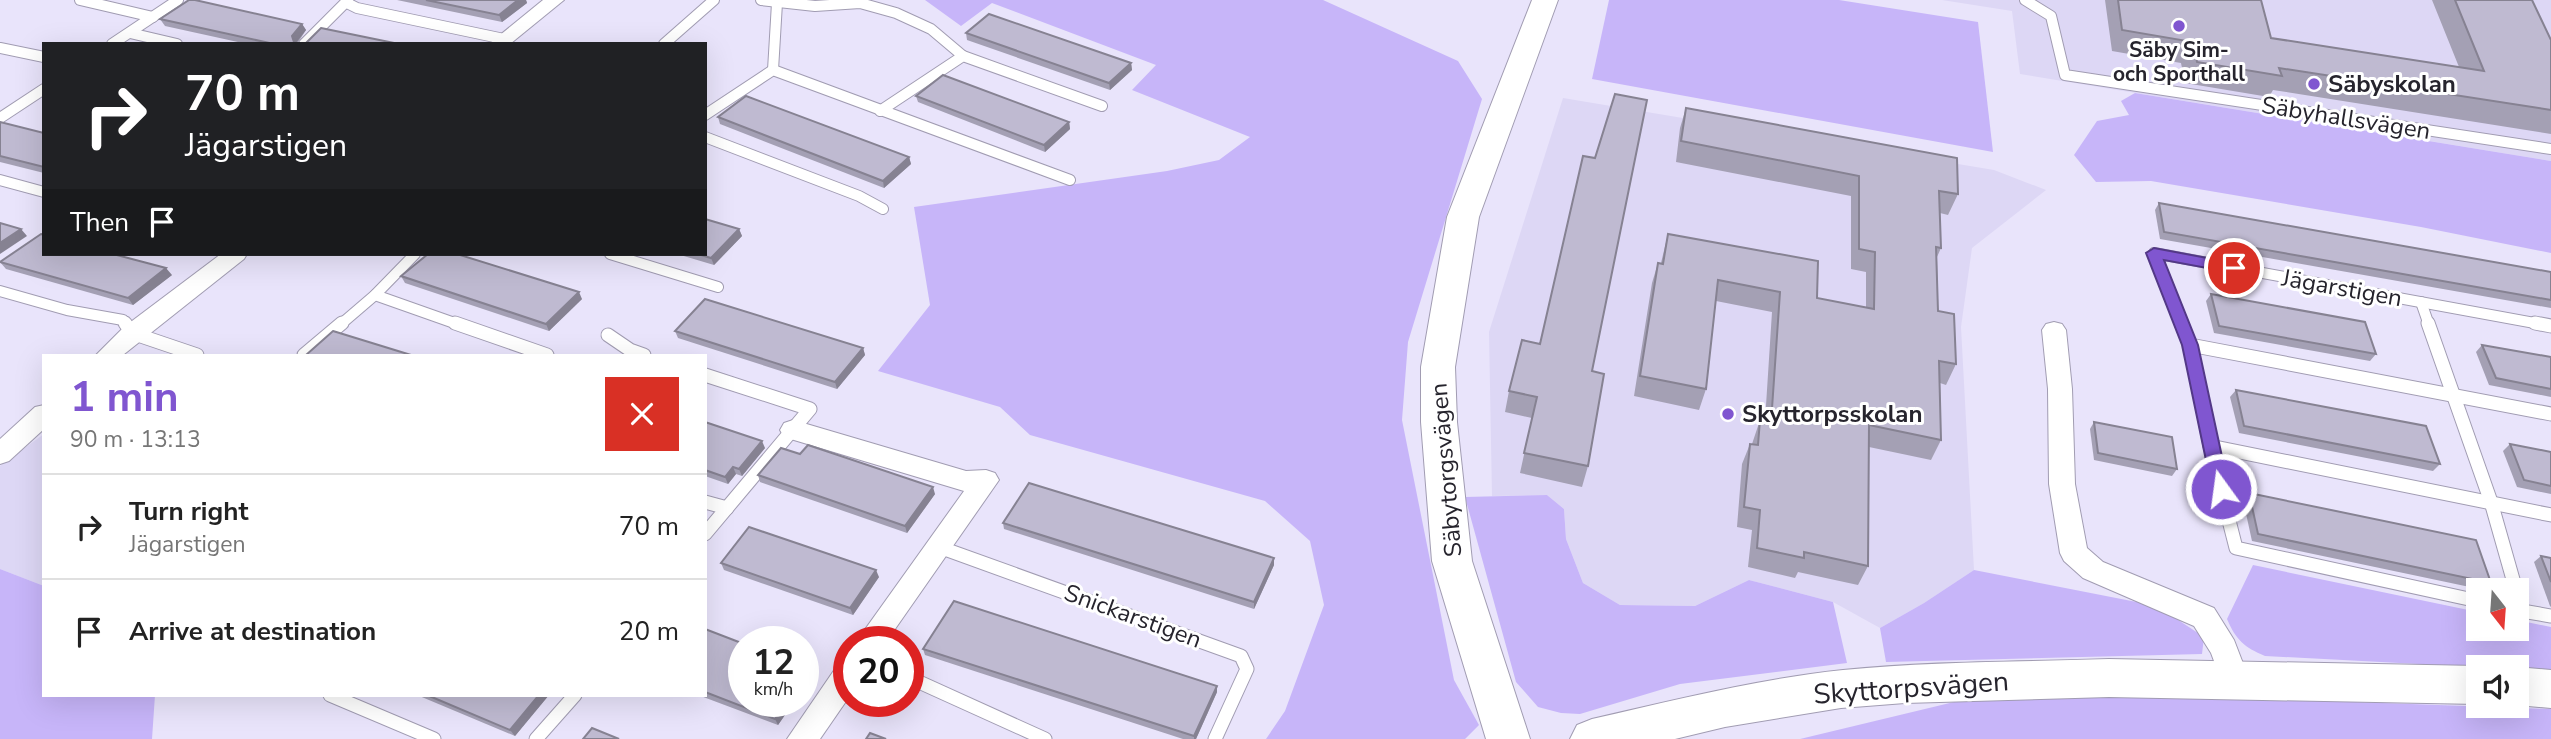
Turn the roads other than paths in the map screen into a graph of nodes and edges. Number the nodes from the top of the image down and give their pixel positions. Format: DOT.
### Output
graph roads {
  1 [pos="80,0"];
  2 [pos="178,0"];
  3 [pos="555,0"];
  4 [pos="714,0"];
  5 [pos="761,0"];
  6 [pos="1545,0"];
  7 [pos="2025,0"];
  8 [pos="347,1"];
  9 [pos="777,3"];
  10 [pos="153,17"];
  11 [pos="130,33"];
  12 [pos="501,41"];
  13 [pos="115,42"];
  14 [pos="168,42"];
  15 [pos="306,42"];
  16 [pos="666,42"];
  17 [pos="0,48"];
  18 [pos="963,56"];
  19 [pos="42,57"];
  20 [pos="773,70"];
  21 [pos="38,98"];
  22 [pos="1102,106"];
  23 [pos="880,111"];
  24 [pos="707,114"];
  25 [pos="0,118"];
  26 [pos="707,138"];
  27 [pos="2551,149"];
  28 [pos="0,180"];
  29 [pos="1070,180"];
  30 [pos="42,191"];
  31 [pos="883,209"];
  32 [pos="233,256"];
  33 [pos="413,256"];
  34 [pos="616,256"];
  35 [pos="718,288"];
  36 [pos="0,291"];
  37 [pos="375,295"];
  38 [pos="2421,302"];
  39 [pos="2551,326"];
  40 [pos="2054,330"];
  41 [pos="132,333"];
  42 [pos="608,335"];
  43 [pos="2190,345"];
  44 [pos="108,354"];
  45 [pos="194,354"];
  46 [pos="305,354"];
  47 [pos="544,354"];
  48 [pos="641,354"];
  49 [pos="707,376"];
  50 [pos="2454,396"];
  51 [pos="2551,414"];
  52 [pos="42,416"];
  53 [pos="793,430"];
  54 [pos="2210,446"];
  55 [pos="0,454"];
  56 [pos="2491,502"];
  57 [pos="707,503"];
  58 [pos="727,508"];
  59 [pos="2551,515"];
  60 [pos="707,532"];
  61 [pos="939,547"];
  62 [pos="2513,578"];
  63 [pos="2466,598"];
  64 [pos="2529,612"];
  65 [pos="2551,616"];
  66 [pos="882,626"];
  67 [pos="2234,679"];
  68 [pos="924,684"];
  69 [pos="2466,685"];
  70 [pos="2529,688"];
  71 [pos="2551,689"];
  72 [pos="833,695"];
  73 [pos="335,697"];
  74 [pos="573,697"];
  75 [pos="433,739"];
  76 [pos="536,739"];
  77 [pos="802,739"];
  78 [pos="1045,739"];
  79 [pos="1216,739"];
  80 [pos="1508,739"];
  81 [pos="1592,739"];
  1 -- 10 [label="lane"];
  2 -- 10 [label="lane"];
  3 -- 12 [label="street"];
  4 -- 16 [label="lane"];
  5 -- 9 [label="lane"];
  6 -- 80 [label="street, Säbytorgsvägen"];
  7 -- 27 [label="lane, Säbyhallsvägen"];
  8 -- 12 [label="lane"];
  8 -- 15 [label="lane"];
  9 -- 18 [label="lane"];
  9 -- 20 [label="lane"];
  10 -- 11 [label="lane"];
  11 -- 13 [label="lane"];
  11 -- 14 [label="lane"];
  17 -- 19 [label="lane"];
  18 -- 22 [label="lane"];
  18 -- 23 [label="lane"];
  20 -- 23 [label="lane"];
  20 -- 24 [label="lane"];
  21 -- 25 [label="lane"];
  23 -- 29 [label="lane"];
  26 -- 31 [label="lane"];
  28 -- 30 [label="lane"];
  32 -- 41 [label="street"];
  33 -- 37 [label="lane"];
  34 -- 35 [label="lane"];
  36 -- 41 [label="lane"];
  37 -- 46 [label="lane"];
  37 -- 47 [label="lane"];
  38 -- 39 [label="lane, Jägarstigen"];
  38 -- 43 [label="lane, Jägarstigen"];
  38 -- 50 [label="lane, Jägarstigen"];
  40 -- 67 [label="street"];
  41 -- 44 [label="street"];
  41 -- 45 [label="lane"];
  42 -- 48 [label="lane"];
  43 -- 50 [label="lane"];
  43 -- 54 [label="lane, Jägarstigen"];
  49 -- 53 [label="lane"];
  50 -- 51 [label="lane"];
  50 -- 56 [label="lane, Jägarstigen"];
  52 -- 55 [label="street"];
  53 -- 58 [label="lane"];
  53 -- 61 [label="street"];
  54 -- 56 [label="lane"];
  54 -- 63 [label="lane, Jägarstigen"];
  56 -- 59 [label="lane"];
  56 -- 62 [label="lane, Jägarstigen"];
  57 -- 58 [label="lane"];
  58 -- 60 [label="lane"];
  61 -- 66 [label="street"];
  61 -- 79 [label="lane, Snickarstigen"];
  64 -- 65 [label="lane, Jägarstigen"];
  67 -- 69 [label="street, Skyttorpsvägen"];
  67 -- 81 [label="street, Skyttorpsvägen"];
  68 -- 78 [label="lane"];
  70 -- 71 [label="street"];
  72 -- 77 [label="street"];
  73 -- 75 [label="lane"];
  74 -- 76 [label="lane"];
}
